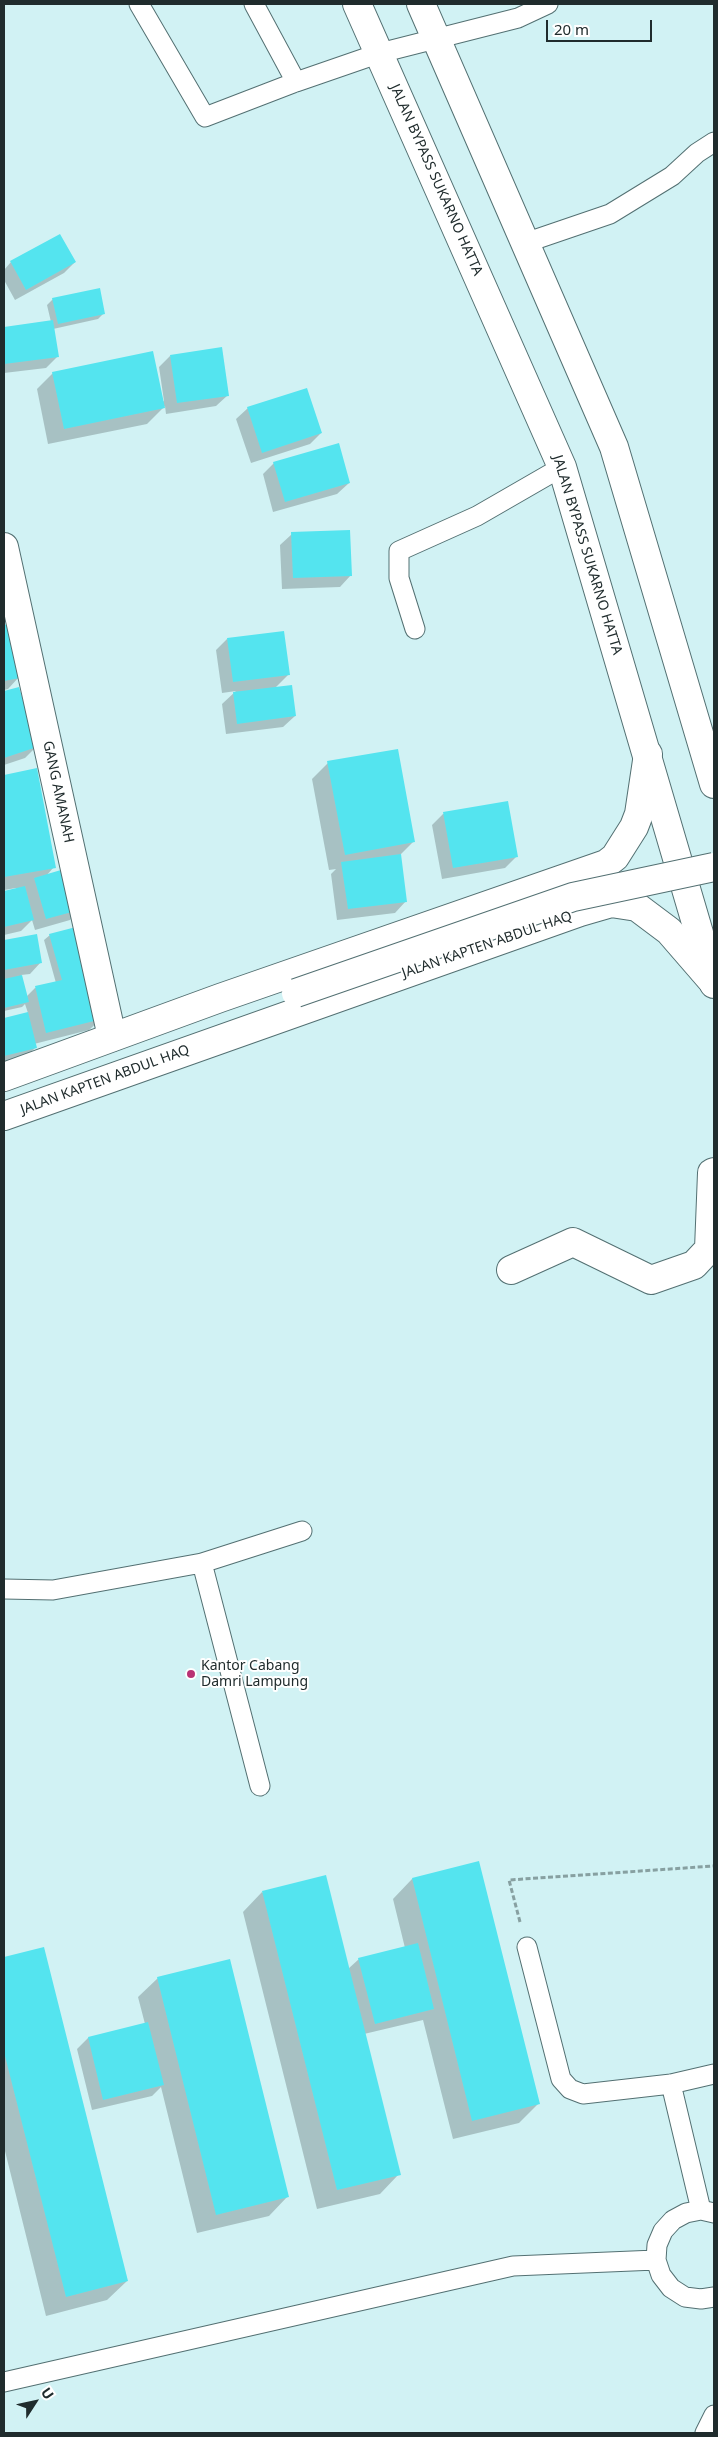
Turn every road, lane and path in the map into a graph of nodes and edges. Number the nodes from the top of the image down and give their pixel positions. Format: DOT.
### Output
graph roads {
  1 [pos="139,4"];
  2 [pos="254,4"];
  3 [pos="357,4"];
  4 [pos="421,4"];
  5 [pos="548,4"];
  6 [pos="438,39"];
  7 [pos="380,53"];
  8 [pos="296,82"];
  9 [pos="714,142"];
  10 [pos="525,243"];
  11 [pos="562,466"];
  12 [pos="4,547"];
  13 [pos="415,629"];
  14 [pos="707,746"];
  15 [pos="648,752"];
  16 [pos="714,784"];
  17 [pos="714,867"];
  18 [pos="566,877"];
  19 [pos="580,912"];
  20 [pos="714,984"];
  21 [pos="220,998"];
  22 [pos="258,1006"];
  23 [pos="235,1034"];
  24 [pos="112,1037"];
  25 [pos="4,1077"];
  26 [pos="4,1116"];
  27 [pos="714,1172"];
  28 [pos="511,1270"];
  29 [pos="302,1532"];
  30 [pos="202,1563"];
  31 [pos="4,1589"];
  32 [pos="260,1786"];
  33 [pos="714,1866"];
  34 [pos="527,1947"];
  35 [pos="714,2074"];
  36 [pos="672,2084"];
  37 [pos="708,2212"];
  38 [pos="656,2260"];
  39 [pos="714,2297"];
  40 [pos="4,2382"];
  41 [pos="714,2414"];
  42 [pos="706,2433"];
  1 -- 8 [label="lane"];
  2 -- 8 [label="lane"];
  3 -- 7 [label="main road, JALAN BYPASS SUKARNO HATTA"];
  4 -- 6 [label="main road"];
  5 -- 6 [label="lane"];
  6 -- 7 [label="lane"];
  6 -- 10 [label="main road"];
  7 -- 8 [label="lane"];
  7 -- 11 [label="main road, JALAN BYPASS SUKARNO HATTA"];
  9 -- 10 [label="lane"];
  10 -- 14 [label="main road"];
  11 -- 13 [label="lane"];
  11 -- 15 [label="main road, JALAN BYPASS SUKARNO HATTA"];
  12 -- 24 [label="main road, GANG AMANAH"];
  14 -- 16 [label="main road"];
  15 -- 18 [label="main road"];
  15 -- 20 [label="main road, JALAN BYPASS SUKARNO HATTA"];
  17 -- 22 [label="main road, JALAN KAPTEN ABDUL HAQ, bridge"];
  18 -- 19 [label="main road"];
  18 -- 21 [label="main road"];
  19 -- 20 [label="main road, JALAN KAPTEN ABDUL HAQ"];
  19 -- 23 [label="main road, JALAN KAPTEN ABDUL HAQ"];
  21 -- 22 [label="main road"];
  21 -- 24 [label="main road"];
  22 -- 23 [label="main road"];
  23 -- 26 [label="main road, JALAN KAPTEN ABDUL HAQ"];
  24 -- 25 [label="main road"];
  27 -- 28 [label="main road"];
  29 -- 30 [label="lane"];
  30 -- 31 [label="lane"];
  30 -- 32 [label="lane"];
  33 -- 34 [label="path"];
  34 -- 36 [label="lane"];
  35 -- 36 [label="lane"];
  36 -- 37 [label="lane"];
  37 -- 38 [label="lane"];
  38 -- 39 [label="lane"];
  38 -- 40 [label="lane"];
  41 -- 42 [label="lane"];
}
